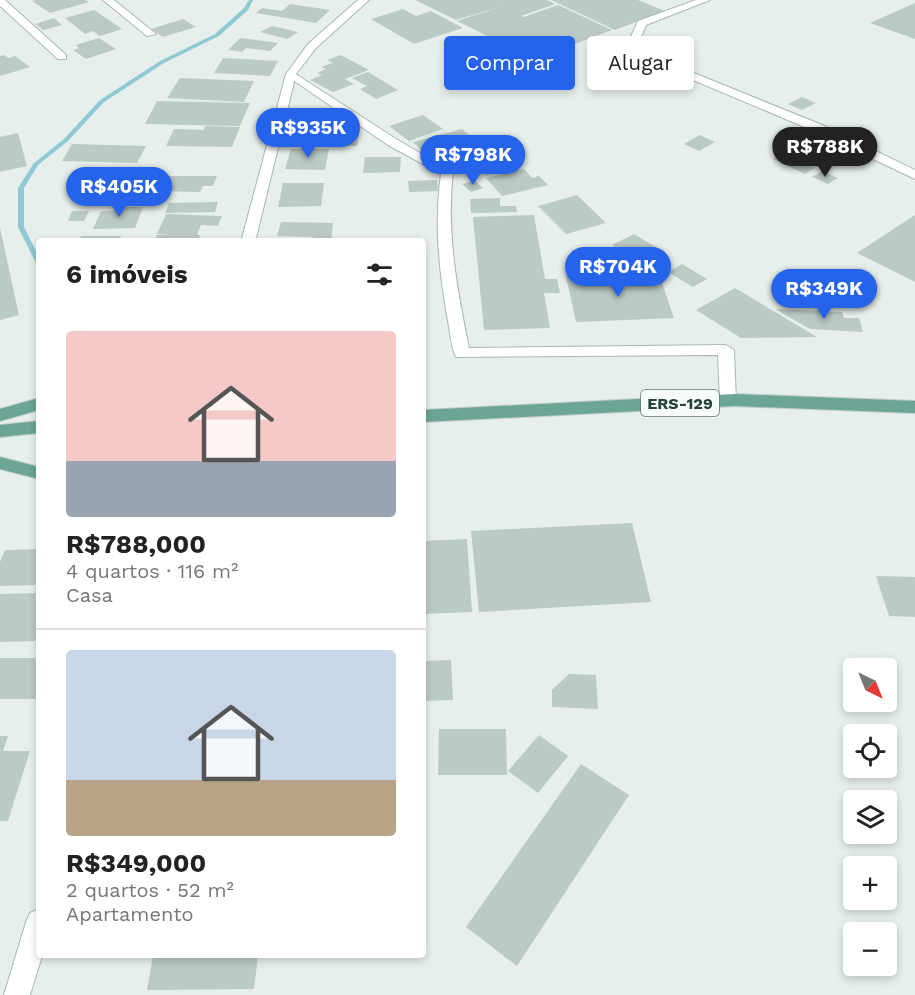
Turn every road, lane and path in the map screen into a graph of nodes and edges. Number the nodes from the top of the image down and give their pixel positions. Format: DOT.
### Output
graph roads {
  1 [pos="108,0"];
  2 [pos="364,0"];
  3 [pos="705,0"];
  4 [pos="0,1"];
  5 [pos="151,34"];
  6 [pos="62,57"];
  7 [pos="291,74"];
  8 [pos="915,175"];
  9 [pos="249,238"];
  10 [pos="728,401"];
  11 [pos="36,405"];
  12 [pos="915,407"];
  13 [pos="426,411"];
  14 [pos="0,415"];
  15 [pos="426,416"];
  16 [pos="445,416"];
  17 [pos="426,421"];
  18 [pos="36,427"];
  19 [pos="0,431"];
  20 [pos="0,463"];
  21 [pos="36,472"];
  22 [pos="36,932"];
  23 [pos="0,993"];
  24 [pos="8,995"];
  25 [pos="17,995"];
  1 -- 5 [label="street"];
  2 -- 7 [label="street"];
  3 -- 8 [label="street"];
  4 -- 6 [label="street"];
  7 -- 9 [label="street"];
  7 -- 10 [label="street"];
  10 -- 12 [label="main road, ERS-129"];
  10 -- 16 [label="main road, ERS-129"];
  11 -- 14 [label="main road"];
  13 -- 16 [label="main road"];
  15 -- 16 [label="main road, ERS-129"];
  16 -- 17 [label="main road"];
  18 -- 19 [label="main road"];
  20 -- 21 [label="main road"];
  22 -- 25 [label="street"];
  23 -- 24 [label="street"];
}
